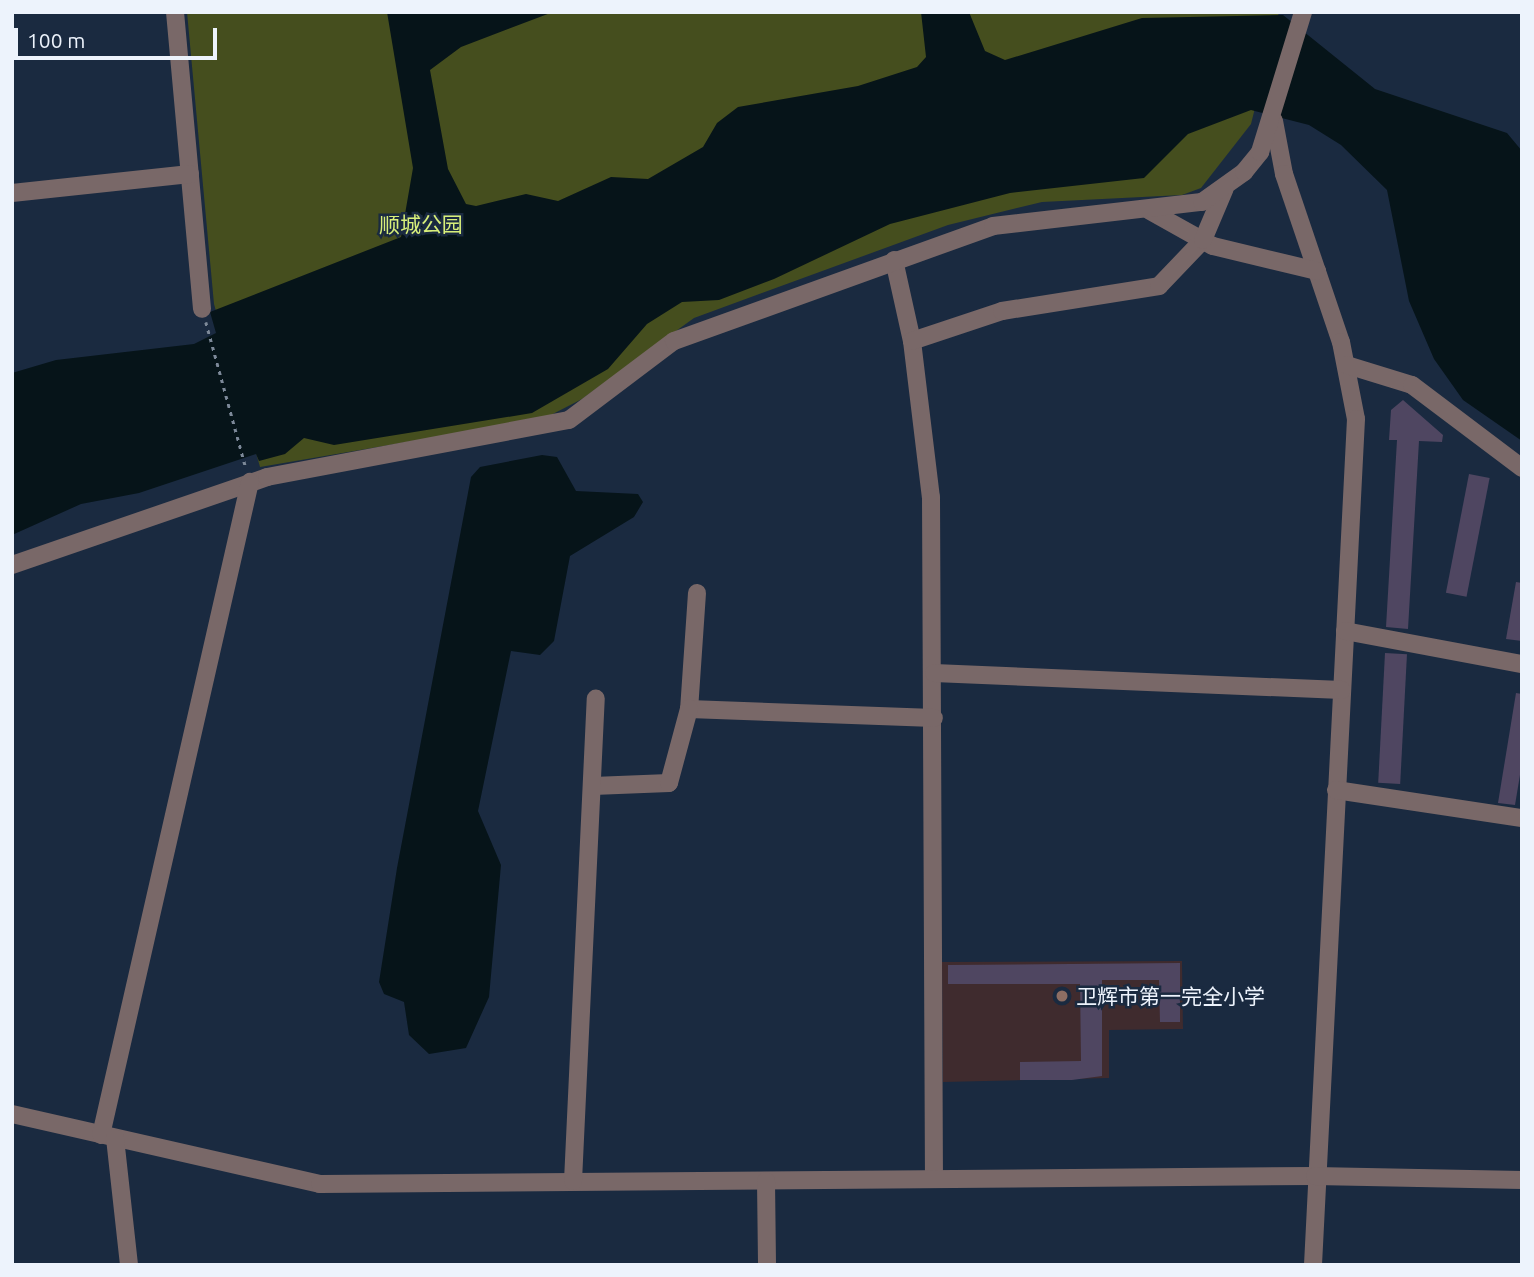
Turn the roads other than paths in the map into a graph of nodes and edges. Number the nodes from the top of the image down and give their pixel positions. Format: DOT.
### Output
graph roads {
  1 [pos="175,12"];
  2 [pos="1302,17"];
  3 [pos="1273,117"];
  4 [pos="190,174"];
  5 [pos="1225,188"];
  6 [pos="12,193"];
  7 [pos="1147,209"];
  8 [pos="1203,240"];
  9 [pos="894,260"];
  10 [pos="1317,271"];
  11 [pos="202,309"];
  12 [pos="912,341"];
  13 [pos="1347,365"];
  14 [pos="1522,468"];
  15 [pos="250,482"];
  16 [pos="12,565"];
  17 [pos="697,593"];
  18 [pos="1345,631"];
  19 [pos="1522,664"];
  20 [pos="934,673"];
  21 [pos="1342,690"];
  22 [pos="596,699"];
  23 [pos="689,709"];
  24 [pos="934,718"];
  25 [pos="593,786"];
  26 [pos="1336,790"];
  27 [pos="1522,818"];
  28 [pos="12,1114"];
  29 [pos="108,1137"];
  30 [pos="1315,1176"];
  31 [pos="934,1178"];
  32 [pos="1522,1180"];
  33 [pos="573,1181"];
  34 [pos="766,1181"];
  35 [pos="129,1265"];
  36 [pos="767,1265"];
  37 [pos="1313,1265"];
  1 -- 4 [label="street"];
  2 -- 3 [label="street"];
  3 -- 5 [label="street"];
  3 -- 10 [label="street"];
  4 -- 6 [label="street"];
  4 -- 11 [label="street"];
  5 -- 7 [label="street"];
  5 -- 8 [label="street"];
  7 -- 8 [label="street"];
  7 -- 9 [label="street"];
  8 -- 10 [label="street"];
  8 -- 12 [label="street"];
  9 -- 12 [label="street"];
  9 -- 15 [label="street"];
  10 -- 13 [label="street"];
  12 -- 20 [label="street"];
  13 -- 14 [label="street"];
  13 -- 18 [label="street"];
  15 -- 16 [label="street"];
  15 -- 29 [label="street"];
  17 -- 23 [label="street"];
  18 -- 19 [label="street"];
  18 -- 21 [label="street"];
  20 -- 21 [label="street"];
  20 -- 24 [label="street"];
  21 -- 26 [label="street"];
  22 -- 25 [label="street"];
  23 -- 24 [label="street"];
  23 -- 25 [label="street"];
  24 -- 31 [label="street"];
  25 -- 33 [label="street"];
  26 -- 27 [label="street"];
  26 -- 30 [label="street"];
  28 -- 29 [label="street"];
  29 -- 33 [label="street"];
  29 -- 35 [label="street"];
  30 -- 31 [label="street"];
  30 -- 32 [label="street"];
  30 -- 37 [label="street"];
  31 -- 34 [label="street"];
  33 -- 34 [label="street"];
  34 -- 36 [label="street"];
}
